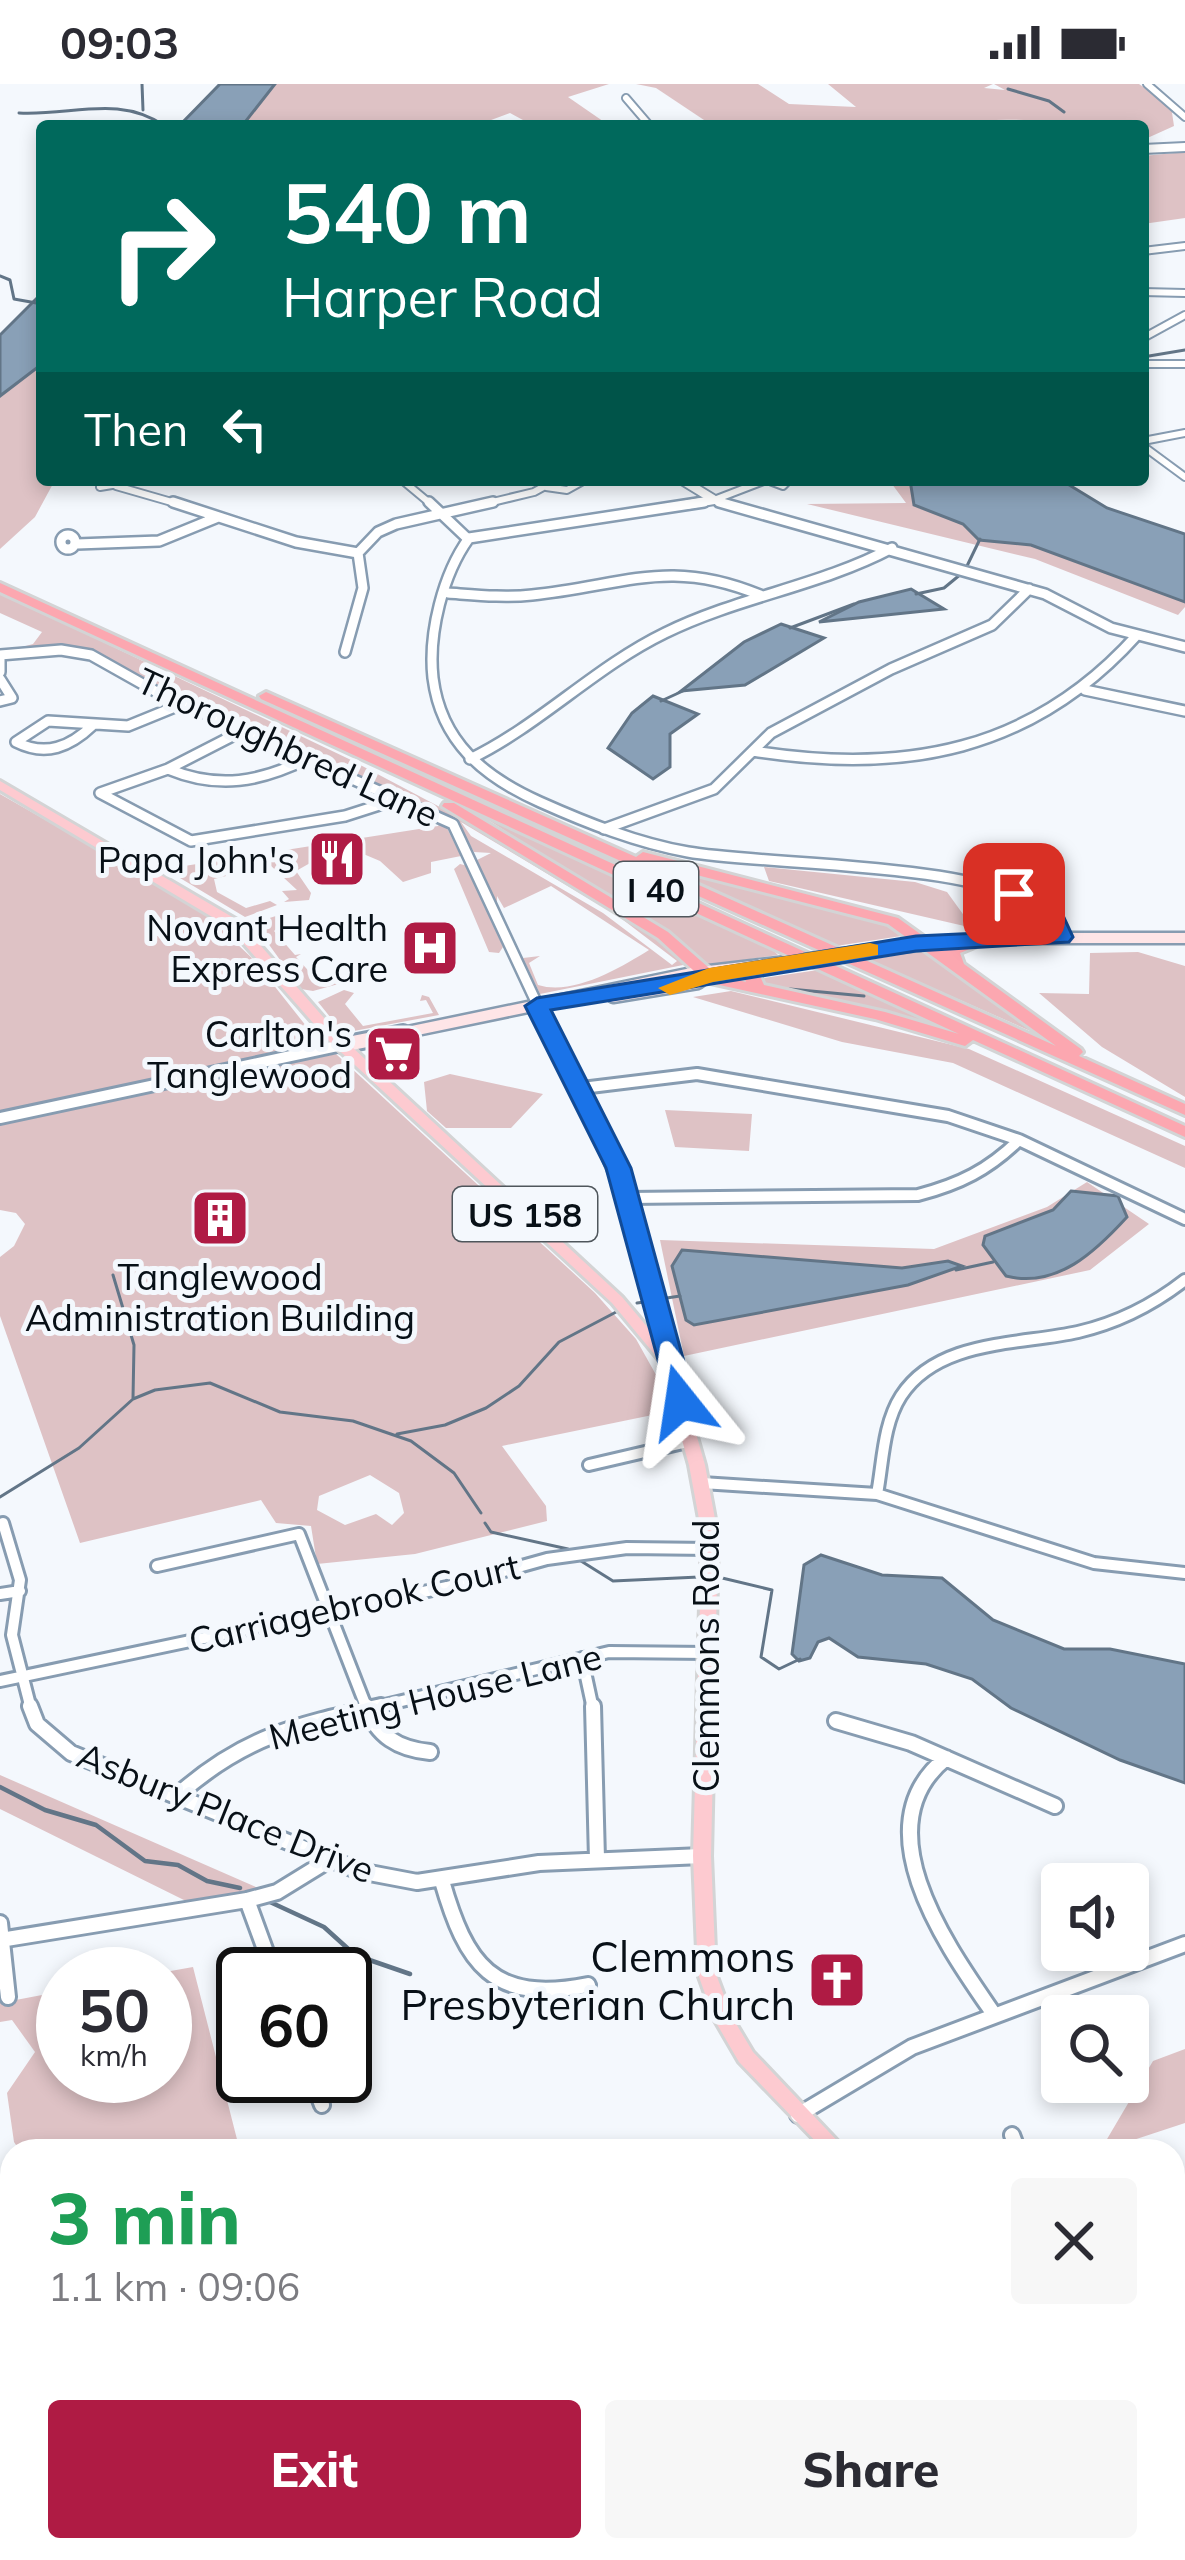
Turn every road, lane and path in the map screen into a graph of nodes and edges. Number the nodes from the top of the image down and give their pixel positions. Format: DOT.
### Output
graph roads {
  1 [pos="1147,84"];
  2 [pos="626,98"];
  3 [pos="1185,117"];
  4 [pos="645,120"];
  5 [pos="1185,147"];
  6 [pos="1149,149"];
  7 [pos="1185,246"];
  8 [pos="1149,250"];
  9 [pos="1149,292"];
  10 [pos="1185,293"];
  11 [pos="1185,315"];
  12 [pos="1149,335"];
  13 [pos="1149,364"];
  14 [pos="1185,364"];
  15 [pos="1185,434"];
  16 [pos="1149,442"];
  17 [pos="1149,448"];
  18 [pos="1185,477"];
  19 [pos="124,486"];
  20 [pos="411,486"];
  21 [pos="574,486"];
  22 [pos="692,486"];
  23 [pos="751,486"];
  24 [pos="546,487"];
  25 [pos="714,500"];
  26 [pos="440,514"];
  27 [pos="218,517"];
  28 [pos="468,539"];
  29 [pos="77,544"];
  30 [pos="892,548"];
  31 [pos="358,554"];
  32 [pos="0,574"];
  33 [pos="0,586"];
  34 [pos="1029,589"];
  35 [pos="448,593"];
  36 [pos="760,596"];
  37 [pos="1137,635"];
  38 [pos="1185,647"];
  39 [pos="345,652"];
  40 [pos="0,657"];
  41 [pos="0,675"];
  42 [pos="1084,690"];
  43 [pos="0,701"];
  44 [pos="187,702"];
  45 [pos="1185,710"];
  46 [pos="92,725"];
  47 [pos="246,728"];
  48 [pos="345,748"];
  49 [pos="753,751"];
  50 [pos="309,758"];
  51 [pos="470,759"];
  52 [pos="168,769"];
  53 [pos="0,785"];
  54 [pos="399,798"];
  55 [pos="604,830"];
  56 [pos="581,838"];
  57 [pos="1061,937"];
  58 [pos="984,938"];
  59 [pos="1185,938"];
  60 [pos="926,942"];
  61 [pos="956,964"];
  62 [pos="767,966"];
  63 [pos="709,975"];
  64 [pos="757,988"];
  65 [pos="537,1006"];
  66 [pos="342,1045"];
  67 [pos="1024,1059"];
  68 [pos="1109,1074"];
  69 [pos="582,1088"];
  70 [pos="1185,1110"];
  71 [pos="0,1118"];
  72 [pos="1185,1132"];
  73 [pos="1019,1140"];
  74 [pos="629,1198"];
  75 [pos="1185,1219"];
  76 [pos="1185,1280"];
  77 [pos="667,1360"];
  78 [pos="692,1441"];
  79 [pos="589,1465"];
  80 [pos="702,1484"];
  81 [pos="877,1494"];
  82 [pos="3,1523"];
  83 [pos="711,1550"];
  84 [pos="157,1566"];
  85 [pos="1185,1573"];
  86 [pos="20,1591"];
  87 [pos="0,1594"];
  88 [pos="329,1612"];
  89 [pos="710,1653"];
  90 [pos="582,1658"];
  91 [pos="20,1677"];
  92 [pos="0,1681"];
  93 [pos="365,1709"];
  94 [pos="836,1721"];
  95 [pos="430,1752"];
  96 [pos="946,1757"];
  97 [pos="179,1794"];
  98 [pos="1054,1806"];
  99 [pos="702,1856"];
  100 [pos="597,1859"];
  101 [pos="329,1860"];
  102 [pos="442,1881"];
  103 [pos="247,1900"];
  104 [pos="0,1923"];
  105 [pos="2,1939"];
  106 [pos="1185,1944"];
  107 [pos="264,1947"];
  108 [pos="588,1985"];
  109 [pos="8,1997"];
  110 [pos="993,2013"];
  111 [pos="798,2115"];
  112 [pos="824,2139"];
  1 -- 3 [label="street"];
  2 -- 4 [label="street"];
  5 -- 6 [label="street"];
  7 -- 8 [label="street"];
  9 -- 10 [label="street"];
  11 -- 12 [label="street"];
  13 -- 14 [label="street"];
  15 -- 16 [label="street"];
  17 -- 18 [label="street"];
  19 -- 27 [label="street"];
  20 -- 26 [label="street"];
  21 -- 24 [label="street"];
  22 -- 25 [label="street"];
  23 -- 25 [label="street"];
  24 -- 26 [label="street"];
  25 -- 28 [label="street"];
  25 -- 30 [label="street"];
  26 -- 28 [label="street"];
  26 -- 31 [label="street"];
  27 -- 29 [label="street"];
  27 -- 31 [label="street"];
  28 -- 35 [label="street"];
  30 -- 34 [label="street"];
  30 -- 36 [label="street"];
  31 -- 39 [label="street"];
  32 -- 56 [label="highway, I 40"];
  33 -- 48 [label="highway, I 40"];
  34 -- 37 [label="street"];
  34 -- 49 [label="street"];
  35 -- 36 [label="street"];
  35 -- 51 [label="street"];
  36 -- 51 [label="street"];
  37 -- 38 [label="street"];
  37 -- 42 [label="street"];
  40 -- 41 [label="street"];
  40 -- 44 [label="street, Thoroughbred Lane"];
  41 -- 43 [label="street"];
  42 -- 45 [label="street"];
  42 -- 49 [label="street"];
  44 -- 46 [label="street"];
  44 -- 47 [label="street, Thoroughbred Lane"];
  46 -- 46 [label="street"];
  47 -- 50 [label="street, Thoroughbred Lane"];
  47 -- 52 [label="street"];
  48 -- 63 [label="highway"];
  48 -- 67 [label="highway, I 40"];
  49 -- 55 [label="street"];
  50 -- 52 [label="street"];
  50 -- 54 [label="street, Thoroughbred Lane"];
  51 -- 55 [label="street"];
  52 -- 54 [label="street"];
  53 -- 66 [label="main road, Clemmons Road / US 158"];
  54 -- 65 [label="street, Thoroughbred Lane"];
  55 -- 57 [label="street"];
  56 -- 60 [label="highway"];
  56 -- 68 [label="highway, I 40"];
  57 -- 58 [label="main road"];
  57 -- 59 [label="main road"];
  58 -- 60 [label="main road"];
  58 -- 61 [label="highway"];
  60 -- 61 [label="highway"];
  60 -- 62 [label="main road, bridge"];
  61 -- 68 [label="highway"];
  62 -- 63 [label="main road"];
  62 -- 64 [label="highway"];
  63 -- 64 [label="highway"];
  63 -- 65 [label="main road"];
  64 -- 67 [label="highway"];
  65 -- 66 [label="main road"];
  65 -- 69 [label="street, Thoroughbred Lane"];
  66 -- 71 [label="street"];
  66 -- 77 [label="main road, Clemmons Road / US 158"];
  67 -- 72 [label="highway, I 40"];
  68 -- 70 [label="highway, I 40"];
  69 -- 73 [label="street"];
  69 -- 74 [label="street, Thoroughbred Lane"];
  73 -- 74 [label="street"];
  73 -- 75 [label="street"];
  74 -- 77 [label="street, Thoroughbred Lane"];
  76 -- 81 [label="street"];
  77 -- 78 [label="main road, Clemmons Road / US 158"];
  78 -- 79 [label="street"];
  78 -- 80 [label="main road, Clemmons Road / US 158"];
  80 -- 81 [label="street"];
  80 -- 83 [label="main road, Clemmons Road / US 158"];
  81 -- 85 [label="street"];
  82 -- 86 [label="street, Asbury Place Drive"];
  83 -- 88 [label="street, Carriagebrook Court"];
  83 -- 89 [label="main road, Clemmons Road / US 158"];
  84 -- 88 [label="street"];
  86 -- 87 [label="street"];
  86 -- 91 [label="street, Asbury Place Drive"];
  88 -- 91 [label="street, Carriagebrook Court"];
  88 -- 93 [label="street"];
  89 -- 90 [label="street, Meeting House Lane"];
  89 -- 99 [label="main road, Clemmons Road / US 158"];
  90 -- 93 [label="street, Meeting House Lane"];
  90 -- 100 [label="street"];
  91 -- 92 [label="street, Carriagebrook Court"];
  91 -- 97 [label="street, Asbury Place Drive"];
  93 -- 95 [label="street"];
  93 -- 97 [label="street, Meeting House Lane"];
  94 -- 96 [label="street"];
  96 -- 98 [label="street"];
  96 -- 110 [label="street"];
  97 -- 101 [label="street, Asbury Place Drive"];
  99 -- 100 [label="street, Asbury Place Drive"];
  99 -- 111 [label="main road, Clemmons Road / US 158"];
  100 -- 102 [label="street, Asbury Place Drive"];
  101 -- 102 [label="street, Asbury Place Drive"];
  101 -- 103 [label="street"];
  102 -- 108 [label="street"];
  103 -- 105 [label="street"];
  103 -- 107 [label="street"];
  104 -- 105 [label="street"];
  105 -- 109 [label="street"];
  106 -- 110 [label="street"];
  110 -- 111 [label="street"];
  111 -- 112 [label="main road, Clemmons Road / US 158"];
}
